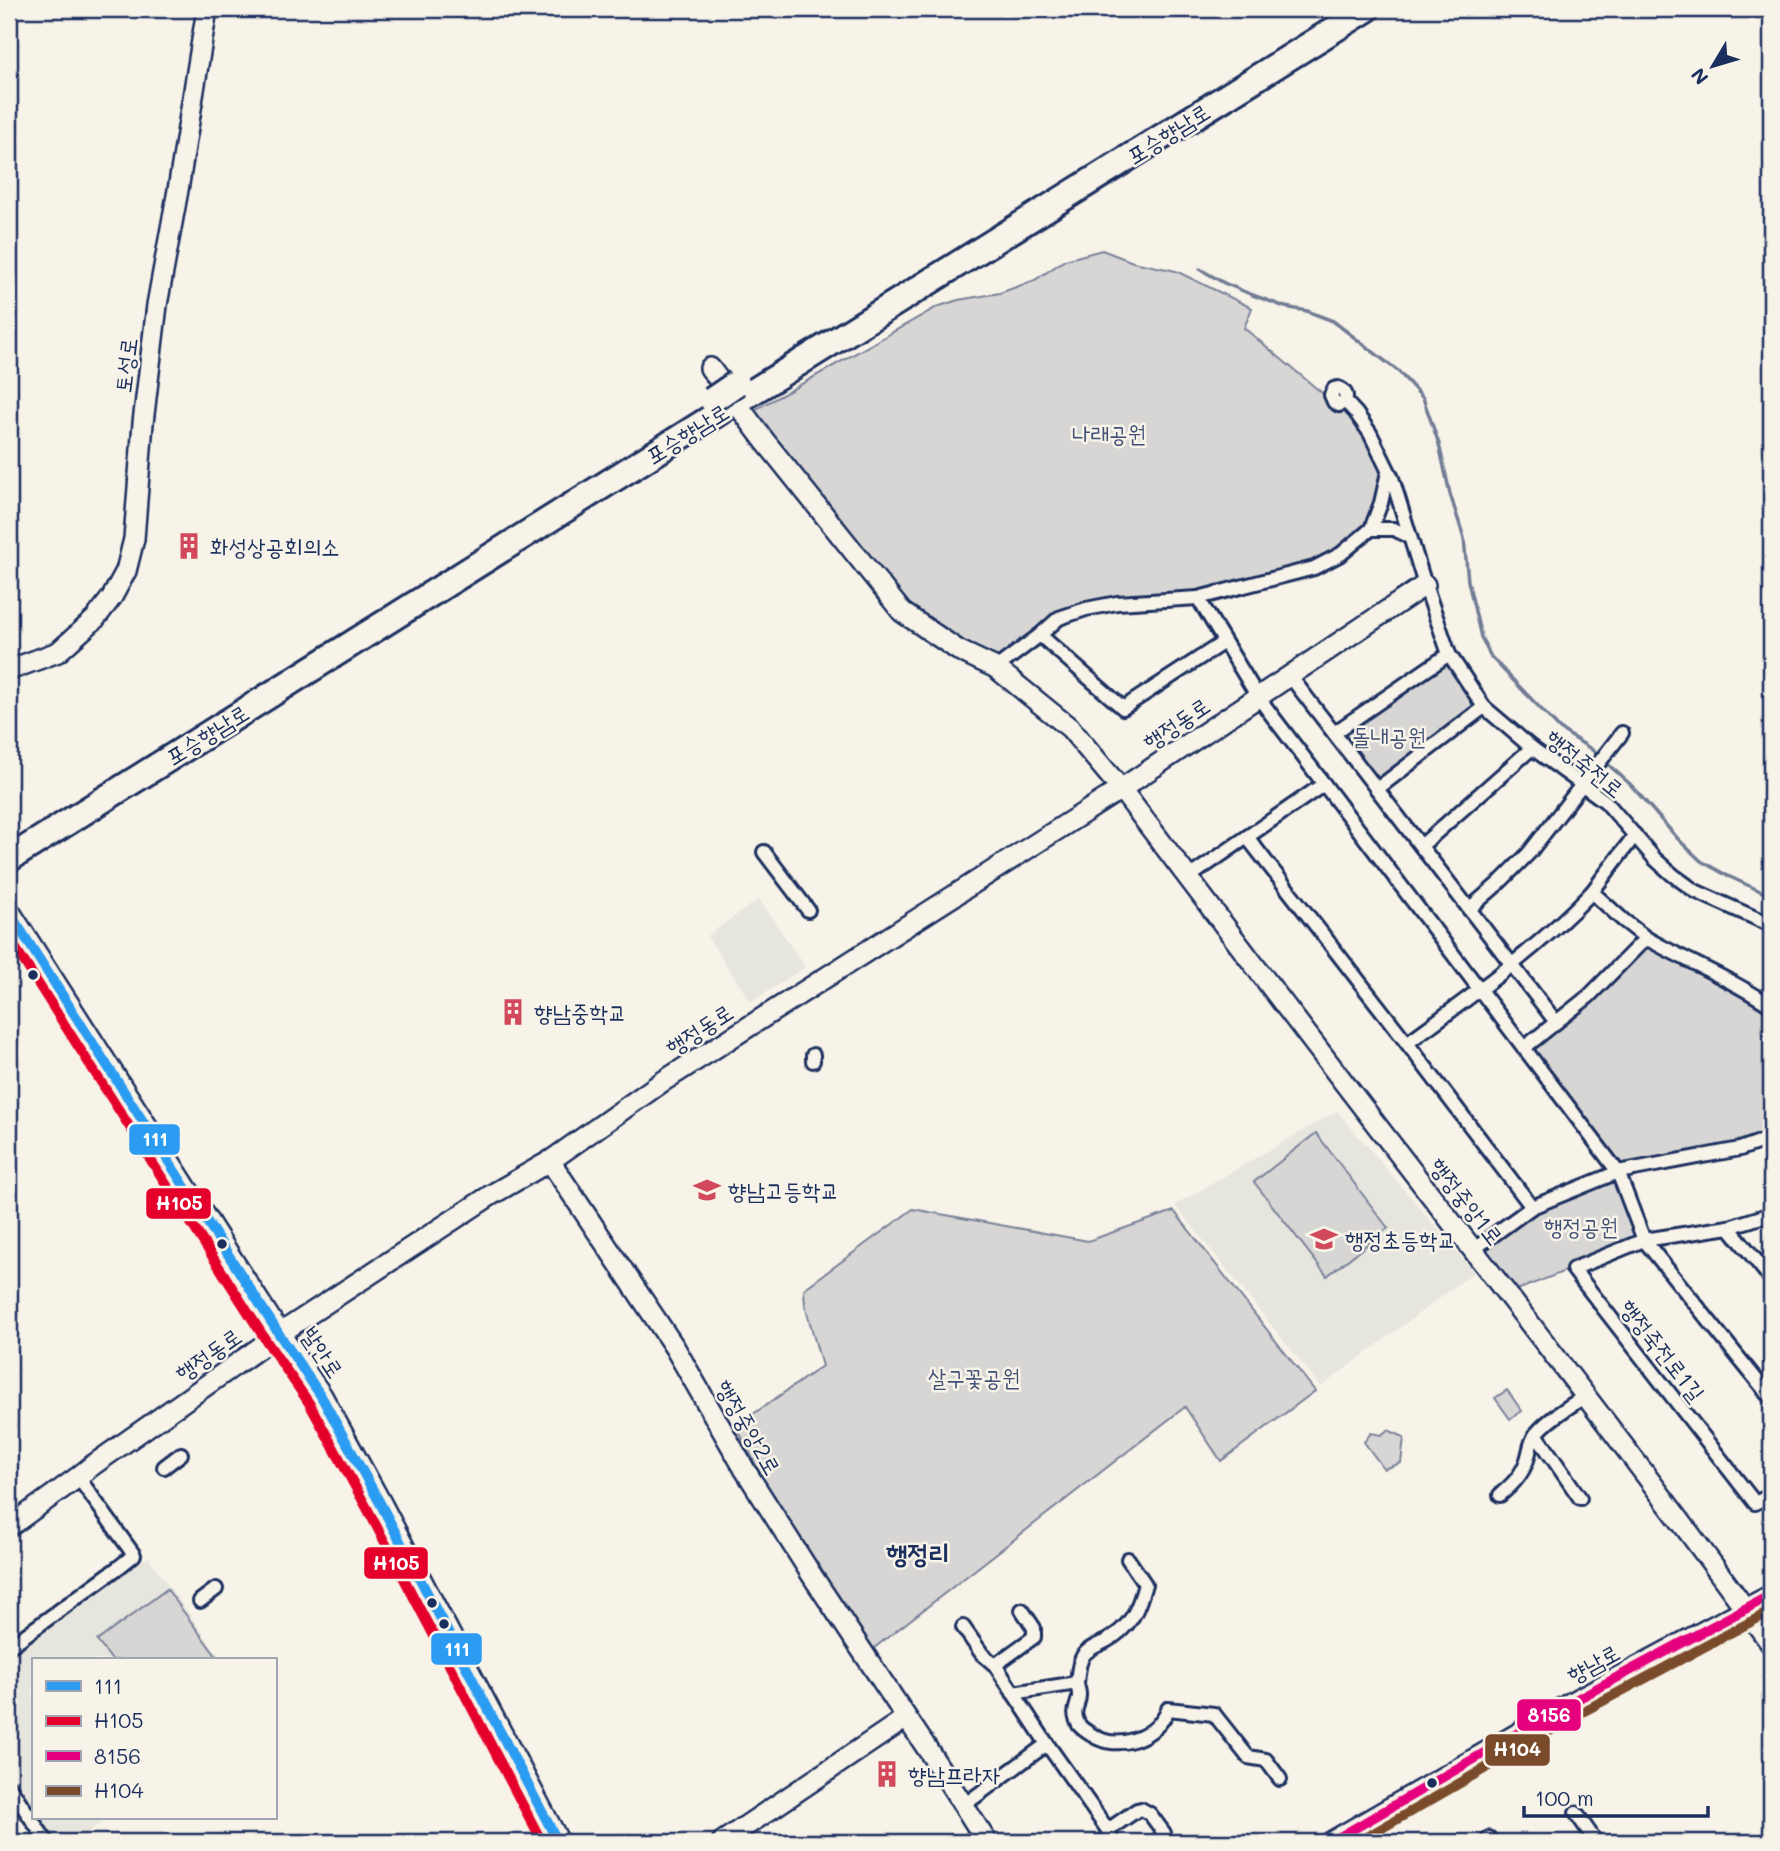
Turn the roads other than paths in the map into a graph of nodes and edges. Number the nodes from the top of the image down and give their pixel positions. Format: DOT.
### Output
graph roads {
  1 [pos="207,9"];
  2 [pos="1337,9"];
  3 [pos="1367,9"];
  4 [pos="710,368"];
  5 [pos="741,390"];
  6 [pos="1345,401"];
  7 [pos="1389,471"];
  8 [pos="1371,529"];
  9 [pos="1410,537"];
  10 [pos="1425,585"];
  11 [pos="1198,598"];
  12 [pos="1041,635"];
  13 [pos="1224,642"];
  14 [pos="1449,654"];
  15 [pos="996,668"];
  16 [pos="9,670"];
  17 [pos="1290,676"];
  18 [pos="1258,697"];
  19 [pos="1484,707"];
  20 [pos="1334,733"];
  21 [pos="1622,733"];
  22 [pos="1532,748"];
  23 [pos="1324,784"];
  24 [pos="1582,785"];
  25 [pos="1121,789"];
  26 [pos="1377,789"];
  27 [pos="1635,835"];
  28 [pos="1247,837"];
  29 [pos="1421,846"];
  30 [pos="11,851"];
  31 [pos="764,852"];
  32 [pos="1189,877"];
  33 [pos="1592,892"];
  34 [pos="1469,909"];
  35 [pos="808,910"];
  36 [pos="9,912"];
  37 [pos="1771,925"];
  38 [pos="1646,938"];
  39 [pos="1512,964"];
  40 [pos="1480,989"];
  41 [pos="1771,1006"];
  42 [pos="1556,1021"];
  43 [pos="1407,1043"];
  44 [pos="1524,1048"];
  45 [pos="1767,1140"];
  46 [pos="1771,1154"];
  47 [pos="550,1161"];
  48 [pos="1618,1172"];
  49 [pos="1532,1207"];
  50 [pos="1771,1214"];
  51 [pos="1729,1227"];
  52 [pos="1644,1240"];
  53 [pos="1474,1249"];
  54 [pos="1771,1279"];
  55 [pos="279,1334"];
  56 [pos="1585,1396"];
  57 [pos="1771,1398"];
  58 [pos="1536,1434"];
  59 [pos="181,1454"];
  60 [pos="164,1467"];
  61 [pos="78,1477"];
  62 [pos="1500,1495"];
  63 [pos="1771,1495"];
  64 [pos="1580,1498"];
  65 [pos="9,1527"];
  66 [pos="1128,1559"];
  67 [pos="216,1589"];
  68 [pos="1771,1595"];
  69 [pos="200,1601"];
  70 [pos="1746,1608"];
  71 [pos="1022,1610"];
  72 [pos="962,1627"];
  73 [pos="1771,1644"];
  74 [pos="9,1647"];
  75 [pos="995,1665"];
  76 [pos="1077,1683"];
  77 [pos="1013,1693"];
  78 [pos="906,1718"];
  79 [pos="1047,1744"];
  80 [pos="1280,1779"];
  81 [pos="9,1786"];
  82 [pos="964,1805"];
  83 [pos="1576,1813"];
  84 [pos="32,1820"];
  85 [pos="32,1820"];
  86 [pos="1164,1833"];
  87 [pos="1109,1836"];
  88 [pos="978,1839"];
  89 [pos="47,1842"];
  90 [pos="558,1842"];
  91 [pos="723,1842"];
  92 [pos="1331,1842"];
  93 [pos="1596,1842"];
  1 -- 16 [label="street, 토성로"];
  2 -- 5 [label="highway, 포승향남로"];
  3 -- 5 [label="highway, 포승향남로"];
  4 -- 15 [label="street, 행정중앙1로"];
  5 -- 30 [label="highway, 포승향남로"];
  6 -- 7 [label="street, 행정죽전로"];
  7 -- 8 [label="street"];
  7 -- 9 [label="street, 행정죽전로"];
  8 -- 9 [label="street"];
  8 -- 11 [label="street"];
  9 -- 10 [label="street, 행정죽전로"];
  10 -- 14 [label="street, 행정죽전로"];
  10 -- 17 [label="street, 행정동로"];
  11 -- 12 [label="street"];
  11 -- 13 [label="street"];
  12 -- 13 [label="street"];
  12 -- 15 [label="street"];
  13 -- 18 [label="street"];
  14 -- 19 [label="street, 행정죽전로"];
  14 -- 20 [label="street"];
  15 -- 25 [label="street, 행정중앙1로"];
  17 -- 18 [label="street, 행정동로"];
  17 -- 20 [label="street"];
  18 -- 23 [label="street"];
  18 -- 25 [label="street, 행정동로"];
  19 -- 22 [label="street, 행정죽전로"];
  19 -- 26 [label="street"];
  20 -- 26 [label="street"];
  21 -- 24 [label="street"];
  22 -- 24 [label="street, 행정죽전로"];
  22 -- 29 [label="street"];
  23 -- 28 [label="street"];
  23 -- 40 [label="street"];
  24 -- 27 [label="street, 행정죽전로"];
  24 -- 34 [label="street"];
  25 -- 32 [label="street, 행정중앙1로"];
  25 -- 47 [label="street, 행정동로"];
  26 -- 29 [label="street"];
  27 -- 33 [label="street"];
  27 -- 37 [label="street, 행정죽전로"];
  28 -- 32 [label="street"];
  28 -- 43 [label="street"];
  29 -- 34 [label="street"];
  31 -- 35 [label="street"];
  32 -- 53 [label="street, 행정중앙1로"];
  33 -- 38 [label="street"];
  33 -- 39 [label="street"];
  34 -- 39 [label="street"];
  36 -- 55 [label="main road, 발안로"];
  38 -- 41 [label="street"];
  38 -- 42 [label="street"];
  39 -- 40 [label="street"];
  39 -- 42 [label="street"];
  40 -- 43 [label="street"];
  40 -- 44 [label="street"];
  42 -- 44 [label="street"];
  43 -- 49 [label="street"];
  44 -- 48 [label="street"];
  45 -- 46 [label="street"];
  45 -- 48 [label="street"];
  47 -- 55 [label="street, 행정동로"];
  47 -- 78 [label="street, 행정중앙2로"];
  48 -- 49 [label="street"];
  48 -- 52 [label="street"];
  49 -- 53 [label="street"];
  50 -- 51 [label="street, 행정죽전로1길"];
  51 -- 52 [label="street, 행정죽전로1길"];
  51 -- 54 [label="street"];
  52 -- 57 [label="street"];
  52 -- 63 [label="street, 행정죽전로1길"];
  53 -- 56 [label="street, 행정중앙1로"];
  55 -- 61 [label="street, 행정동로"];
  55 -- 90 [label="main road, 발안로"];
  56 -- 58 [label="street"];
  56 -- 70 [label="street, 행정중앙1로"];
  58 -- 62 [label="street"];
  58 -- 64 [label="street"];
  59 -- 60 [label="street"];
  61 -- 65 [label="street, 행정동로"];
  61 -- 74 [label="street"];
  66 -- 76 [label="street"];
  67 -- 69 [label="street"];
  68 -- 70 [label="street, 향남로"];
  70 -- 73 [label="street, 행정중앙1로"];
  70 -- 92 [label="street, 향남로"];
  71 -- 75 [label="street"];
  72 -- 75 [label="street"];
  75 -- 77 [label="street"];
  76 -- 77 [label="street"];
  76 -- 80 [label="street"];
  77 -- 79 [label="street"];
  78 -- 82 [label="street, 행정중앙2로"];
  78 -- 91 [label="street"];
  79 -- 82 [label="street"];
  79 -- 87 [label="street"];
  81 -- 85 [label="street"];
  82 -- 88 [label="street, 행정중앙2로"];
  83 -- 93 [label="street"];
  84 -- 89 [label="street"];
  86 -- 87 [label="street"];
}
